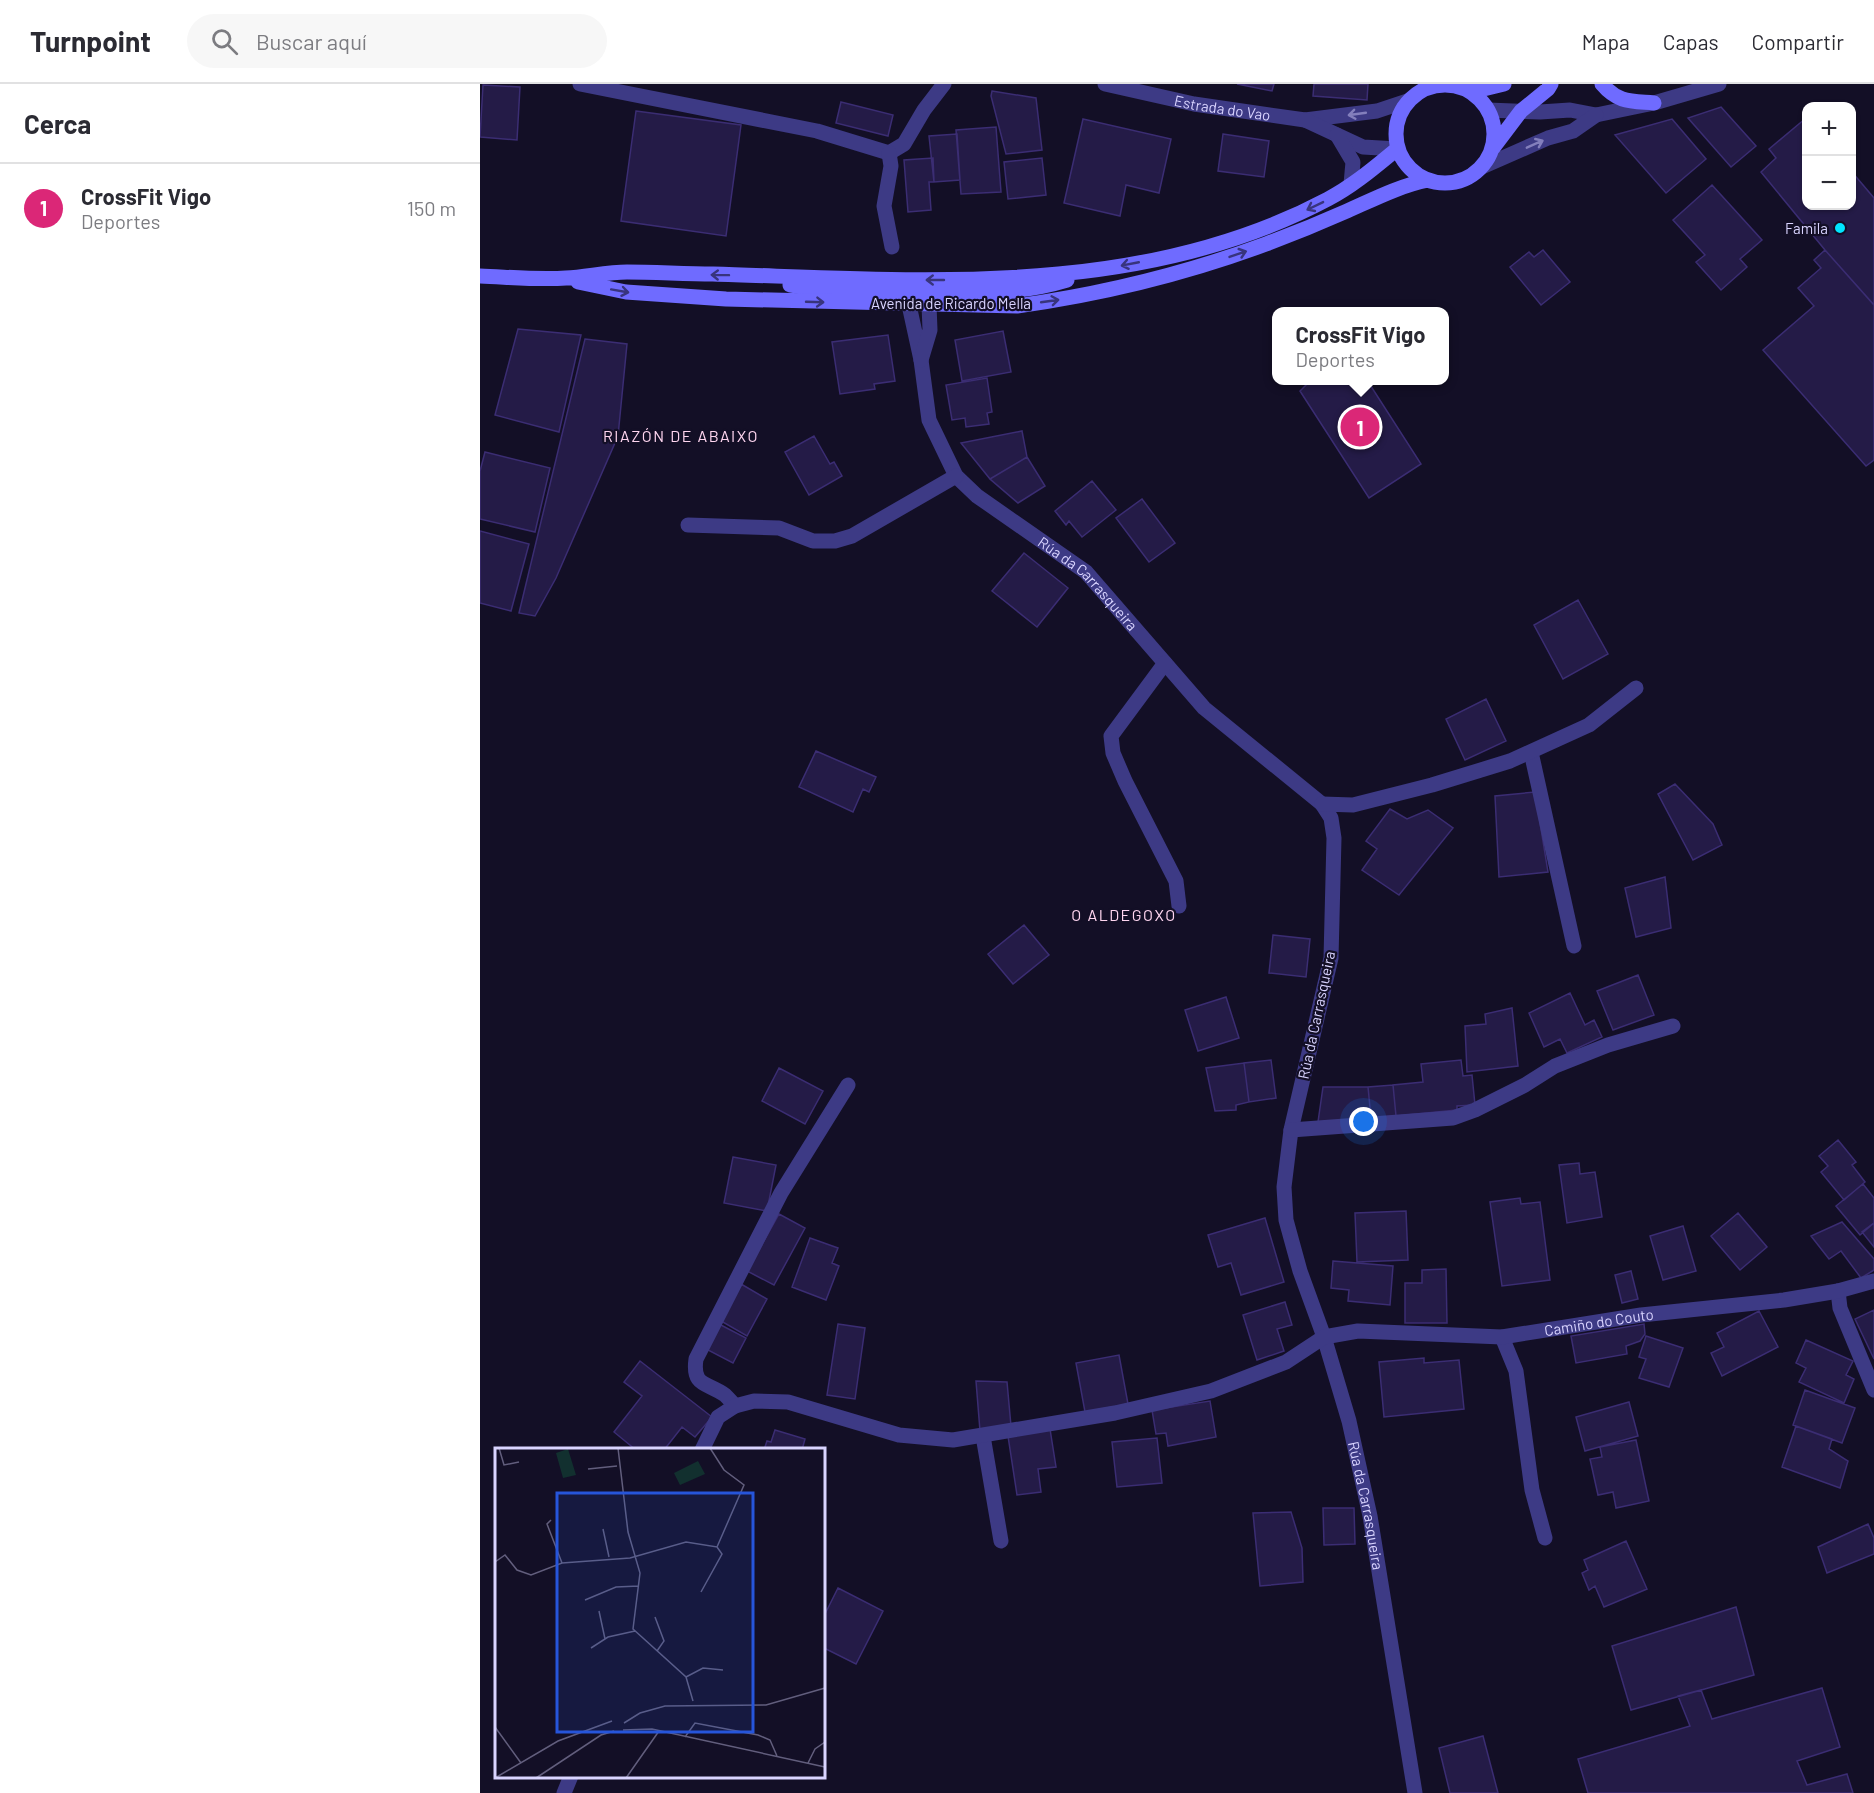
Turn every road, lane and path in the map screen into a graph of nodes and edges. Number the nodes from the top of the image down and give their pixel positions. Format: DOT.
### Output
graph roads {
  1 [pos="580,84"];
  2 [pos="944,84"];
  3 [pos="1106,84"];
  4 [pos="1504,84"];
  5 [pos="1551,84"];
  6 [pos="1602,84"];
  7 [pos="1719,84"];
  8 [pos="1150,89"];
  9 [pos="1471,92"];
  10 [pos="1407,101"];
  11 [pos="1654,103"];
  12 [pos="1488,110"];
  13 [pos="1521,111"];
  14 [pos="1596,115"];
  15 [pos="1305,120"];
  16 [pos="1337,135"];
  17 [pos="1397,149"];
  18 [pos="1492,151"];
  19 [pos="889,153"];
  20 [pos="1482,167"];
  21 [pos="1428,180"];
  22 [pos="1351,184"];
  23 [pos="892,247"];
  24 [pos="1105,269"];
  25 [pos="746,275"];
  26 [pos="480,276"];
  27 [pos="563,279"];
  28 [pos="913,299"];
  29 [pos="928,305"];
  30 [pos="921,360"];
  31 [pos="956,476"];
  32 [pos="688,525"];
  33 [pos="1165,663"];
  34 [pos="1636,688"];
  35 [pos="1531,752"];
  36 [pos="1322,804"];
  37 [pos="1179,906"];
  38 [pos="1574,946"];
  39 [pos="1673,1026"];
  40 [pos="848,1085"];
  41 [pos="1291,1130"];
  42 [pos="1874,1281"];
  43 [pos="1838,1291"];
  44 [pos="1324,1337"];
  45 [pos="1502,1337"];
  46 [pos="1874,1390"];
  47 [pos="735,1406"];
  48 [pos="983,1436"];
  49 [pos="702,1448"];
  50 [pos="1545,1538"];
  51 [pos="1000,1541"];
  52 [pos="570,1778"];
  53 [pos="564,1793"];
  54 [pos="1415,1793"];
  1 -- 19 [label="street"];
  2 -- 19 [label="street"];
  3 -- 8 [label="street, Estrada do Vao"];
  4 -- 9 [label="main road"];
  5 -- 13 [label="main road"];
  6 -- 11 [label="main road"];
  7 -- 11 [label="street"];
  8 -- 15 [label="street, Estrada do Vao"];
  9 -- 10 [label="main road"];
  9 -- 12 [label="main road"];
  10 -- 15 [label="street, Estrada do Vao, one-way"];
  10 -- 17 [label="main road"];
  11 -- 14 [label="street"];
  12 -- 13 [label="street"];
  12 -- 18 [label="main road"];
  13 -- 14 [label="street"];
  13 -- 18 [label="main road"];
  20 -- 14 [label="street, one-way"];
  15 -- 16 [label="street, Estrada do Vao"];
  16 -- 17 [label="street, Estrada do Vao"];
  16 -- 22 [label="street"];
  17 -- 21 [label="main road"];
  17 -- 22 [label="main road, Avenida de Ricardo Mella"];
  18 -- 20 [label="main road"];
  19 -- 23 [label="street"];
  20 -- 21 [label="main road"];
  29 -- 21 [label="main road, Avenida de Ricardo Mella, one-way"];
  22 -- 24 [label="main road, Avenida de Ricardo Mella, one-way"];
  24 -- 25 [label="main road, Avenida de Ricardo Mella, one-way"];
  24 -- 28 [label="main road"];
  25 -- 27 [label="main road, Avenida de Ricardo Mella, one-way"];
  25 -- 28 [label="main road"];
  26 -- 27 [label="main road, Avenida de Ricardo Mella"];
  27 -- 28 [label="main road, Avenida de Ricardo Mella, one-way"];
  28 -- 29 [label="main road"];
  28 -- 30 [label="street, Rúa da Carrasqueira"];
  29 -- 30 [label="street, Rúa da Carrasqueira"];
  30 -- 31 [label="street, Rúa da Carrasqueira"];
  31 -- 32 [label="street"];
  31 -- 33 [label="street, Rúa da Carrasqueira"];
  33 -- 36 [label="street, Rúa da Carrasqueira"];
  33 -- 37 [label="street"];
  34 -- 35 [label="street"];
  35 -- 36 [label="street"];
  35 -- 38 [label="street"];
  36 -- 41 [label="street, Rúa da Carrasqueira"];
  39 -- 41 [label="street"];
  40 -- 47 [label="street"];
  41 -- 44 [label="street, Rúa da Carrasqueira"];
  42 -- 43 [label="street, Camiño do Couto"];
  43 -- 45 [label="street, Camiño do Couto"];
  43 -- 46 [label="street"];
  44 -- 45 [label="street, Camiño do Couto"];
  44 -- 48 [label="street"];
  44 -- 54 [label="street, Rúa da Carrasqueira"];
  45 -- 50 [label="street"];
  47 -- 48 [label="street"];
  47 -- 49 [label="street"];
  48 -- 51 [label="street"];
  52 -- 53 [label="street"];
}
